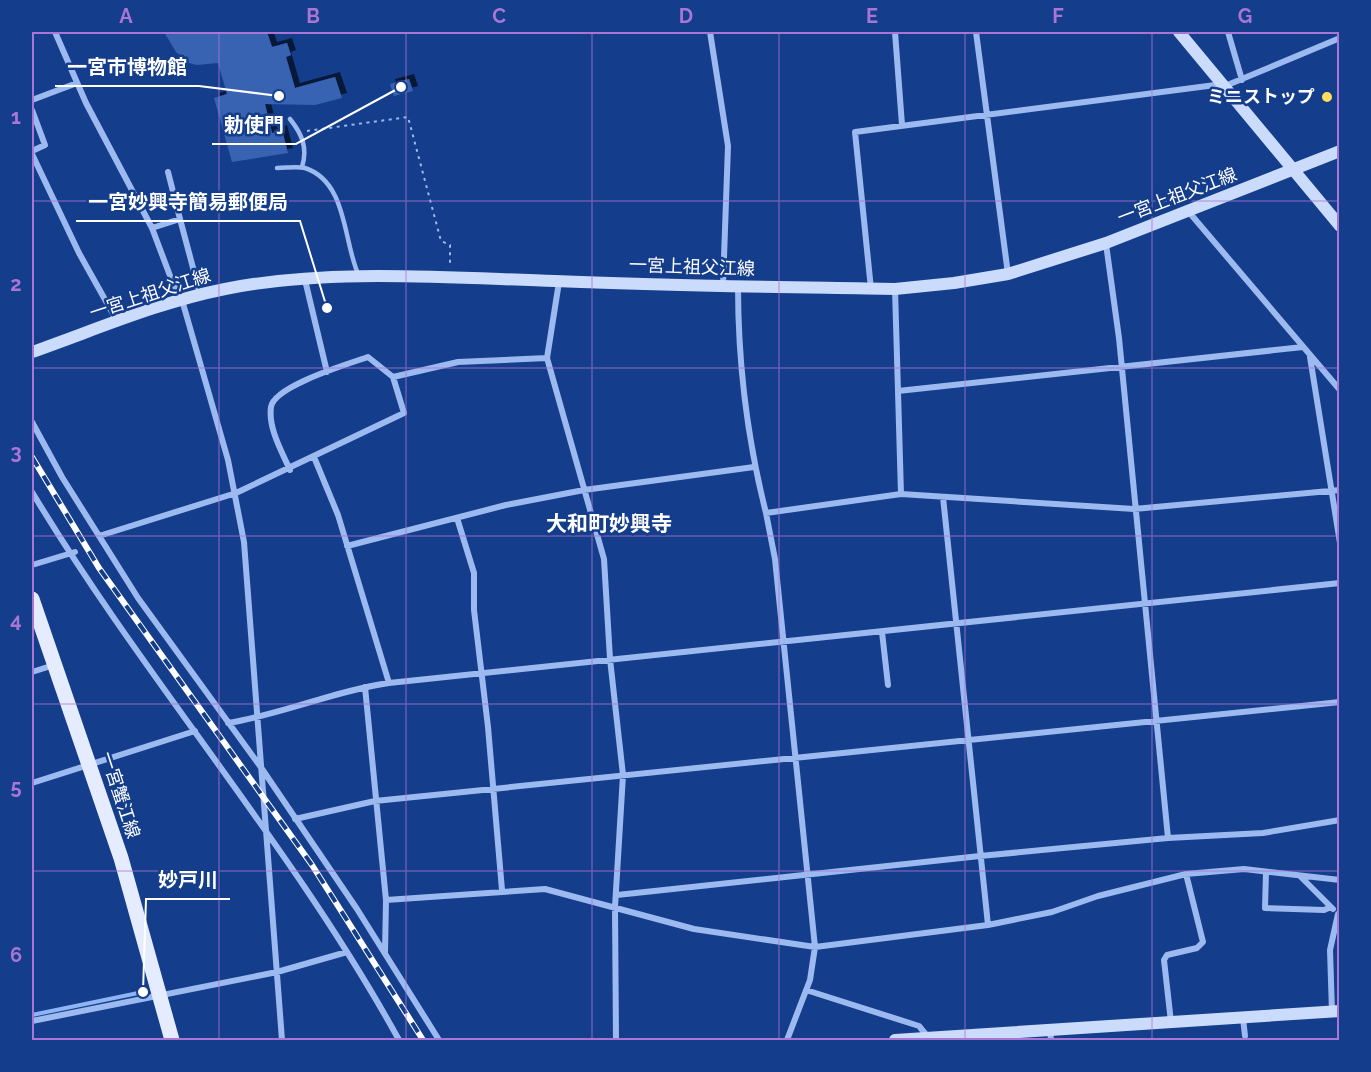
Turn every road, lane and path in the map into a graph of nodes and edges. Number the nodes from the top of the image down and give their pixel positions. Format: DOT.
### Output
graph roads {
  1 [pos="56,32"];
  2 [pos="710,32"];
  3 [pos="895,32"];
  4 [pos="976,32"];
  5 [pos="1179,32"];
  6 [pos="1228,32"];
  7 [pos="1340,38"];
  8 [pos="1242,80"];
  9 [pos="78,83"];
  10 [pos="1224,85"];
  11 [pos="32,100"];
  12 [pos="32,110"];
  13 [pos="988,114"];
  14 [pos="290,119"];
  15 [pos="902,125"];
  16 [pos="301,132"];
  17 [pos="1340,151"];
  18 [pos="32,153"];
  19 [pos="303,167"];
  20 [pos="277,168"];
  21 [pos="1293,170"];
  22 [pos="168,172"];
  23 [pos="1187,211"];
  24 [pos="180,219"];
  25 [pos="1340,226"];
  26 [pos="152,228"];
  27 [pos="1106,243"];
  28 [pos="1008,274"];
  29 [pos="360,278"];
  30 [pos="450,279"];
  31 [pos="305,280"];
  32 [pos="559,282"];
  33 [pos="723,285"];
  34 [pos="738,286"];
  35 [pos="871,289"];
  36 [pos="895,289"];
  37 [pos="201,295"];
  38 [pos="182,300"];
  39 [pos="118,322"];
  40 [pos="1303,348"];
  41 [pos="32,352"];
  42 [pos="1310,356"];
  43 [pos="546,358"];
  44 [pos="1121,369"];
  45 [pos="327,372"];
  46 [pos="393,377"];
  47 [pos="1340,390"];
  48 [pos="898,391"];
  49 [pos="32,422"];
  50 [pos="314,458"];
  51 [pos="754,467"];
  52 [pos="290,470"];
  53 [pos="584,490"];
  54 [pos="1340,490"];
  55 [pos="1331,491"];
  56 [pos="32,492"];
  57 [pos="236,493"];
  58 [pos="901,494"];
  59 [pos="943,497"];
  60 [pos="1134,509"];
  61 [pos="766,513"];
  62 [pos="457,518"];
  63 [pos="99,536"];
  64 [pos="1340,543"];
  65 [pos="347,546"];
  66 [pos="72,553"];
  67 [pos="32,566"];
  68 [pos="1340,584"];
  69 [pos="32,598"];
  70 [pos="1145,603"];
  71 [pos="954,622"];
  72 [pos="882,632"];
  73 [pos="784,641"];
  74 [pos="610,659"];
  75 [pos="55,665"];
  76 [pos="32,672"];
  77 [pos="482,673"];
  78 [pos="389,683"];
  79 [pos="888,685"];
  80 [pos="364,687"];
  81 [pos="1340,702"];
  82 [pos="257,718"];
  83 [pos="1157,721"];
  84 [pos="228,723"];
  85 [pos="195,731"];
  86 [pos="968,740"];
  87 [pos="795,757"];
  88 [pos="90,763"];
  89 [pos="260,766"];
  90 [pos="623,775"];
  91 [pos="32,783"];
  92 [pos="494,790"];
  93 [pos="375,801"];
  94 [pos="295,819"];
  95 [pos="1340,820"];
  96 [pos="265,832"];
  97 [pos="1168,838"];
  98 [pos="980,856"];
  99 [pos="1266,872"];
  100 [pos="809,874"];
  101 [pos="1186,874"];
  102 [pos="1300,876"];
  103 [pos="1340,880"];
  104 [pos="502,890"];
  105 [pos="617,895"];
  106 [pos="386,900"];
  107 [pos="615,907"];
  108 [pos="1331,907"];
  109 [pos="1339,915"];
  110 [pos="988,925"];
  111 [pos="815,947"];
  112 [pos="347,952"];
  113 [pos="385,953"];
  114 [pos="277,972"];
  115 [pos="806,990"];
  116 [pos="160,996"];
  117 [pos="1336,1011"];
  118 [pos="1243,1018"];
  119 [pos="32,1021"];
  120 [pos="1172,1022"];
  121 [pos="1051,1035"];
  122 [pos="1245,1036"];
  123 [pos="928,1038"];
  124 [pos="172,1041"];
  125 [pos="282,1041"];
  126 [pos="399,1041"];
  127 [pos="439,1041"];
  128 [pos="616,1041"];
  129 [pos="787,1041"];
  130 [pos="894,1041"];
  1 -- 9 [label="street"];
  2 -- 33 [label="street"];
  3 -- 15 [label="street"];
  4 -- 13 [label="street"];
  5 -- 10 [label="main road"];
  6 -- 8 [label="street"];
  7 -- 8 [label="street"];
  8 -- 10 [label="street"];
  9 -- 11 [label="street"];
  9 -- 26 [label="street"];
  10 -- 13 [label="street"];
  10 -- 21 [label="main road"];
  12 -- 18 [label="street"];
  13 -- 15 [label="street"];
  13 -- 28 [label="street"];
  14 -- 16 [label="lane"];
  15 -- 35 [label="street"];
  16 -- 19 [label="lane"];
  16 -- 30 [label="path"];
  17 -- 21 [label="main road, 一宮上祖父江線"];
  18 -- 39 [label="street"];
  19 -- 20 [label="lane"];
  19 -- 29 [label="lane"];
  21 -- 23 [label="main road, 一宮上祖父江線"];
  21 -- 25 [label="main road"];
  22 -- 24 [label="street"];
  23 -- 27 [label="main road, 一宮上祖父江線"];
  23 -- 40 [label="street"];
  24 -- 26 [label="street"];
  24 -- 37 [label="street"];
  26 -- 38 [label="street"];
  27 -- 28 [label="main road, 一宮上祖父江線"];
  27 -- 44 [label="street"];
  28 -- 36 [label="main road, 一宮上祖父江線"];
  29 -- 30 [label="main road, 一宮上祖父江線"];
  29 -- 31 [label="main road, 一宮上祖父江線"];
  30 -- 32 [label="main road, 一宮上祖父江線"];
  31 -- 37 [label="main road, 一宮上祖父江線"];
  31 -- 45 [label="street"];
  32 -- 33 [label="main road, 一宮上祖父江線"];
  32 -- 43 [label="street"];
  33 -- 34 [label="main road, 一宮上祖父江線"];
  34 -- 35 [label="main road, 一宮上祖父江線"];
  34 -- 51 [label="street"];
  35 -- 36 [label="main road, 一宮上祖父江線"];
  36 -- 48 [label="street"];
  37 -- 38 [label="main road, 一宮上祖父江線"];
  38 -- 39 [label="main road, 一宮上祖父江線"];
  38 -- 57 [label="street"];
  39 -- 41 [label="main road, 一宮上祖父江線"];
  40 -- 42 [label="street"];
  40 -- 44 [label="street"];
  42 -- 47 [label="street"];
  42 -- 55 [label="street"];
  43 -- 46 [label="street"];
  43 -- 53 [label="street"];
  44 -- 48 [label="street"];
  44 -- 60 [label="street"];
  45 -- 46 [label="street"];
  45 -- 52 [label="street"];
  46 -- 50 [label="street"];
  48 -- 58 [label="street"];
  49 -- 63 [label="street"];
  50 -- 52 [label="street"];
  50 -- 65 [label="street"];
  51 -- 53 [label="street"];
  51 -- 61 [label="street"];
  52 -- 57 [label="street"];
  53 -- 62 [label="street"];
  53 -- 74 [label="street"];
  54 -- 55 [label="street"];
  55 -- 60 [label="street"];
  55 -- 64 [label="street"];
  56 -- 66 [label="street"];
  57 -- 63 [label="street"];
  57 -- 82 [label="street"];
  58 -- 59 [label="street"];
  58 -- 61 [label="street"];
  59 -- 60 [label="street"];
  59 -- 71 [label="street"];
  60 -- 70 [label="street"];
  61 -- 73 [label="street"];
  62 -- 65 [label="street"];
  62 -- 77 [label="street"];
  63 -- 84 [label="street"];
  65 -- 78 [label="street"];
  66 -- 67 [label="street"];
  66 -- 85 [label="street"];
  68 -- 70 [label="street"];
  69 -- 75 [label="main road, 一宮蟹江線"];
  70 -- 71 [label="street"];
  70 -- 83 [label="street"];
  71 -- 72 [label="street"];
  71 -- 86 [label="street"];
  72 -- 73 [label="street"];
  72 -- 79 [label="street"];
  73 -- 74 [label="street"];
  73 -- 87 [label="street"];
  74 -- 77 [label="street"];
  74 -- 90 [label="street"];
  75 -- 76 [label="street"];
  75 -- 88 [label="main road, 一宮蟹江線"];
  77 -- 78 [label="street"];
  77 -- 92 [label="street"];
  78 -- 80 [label="street"];
  80 -- 82 [label="street"];
  80 -- 93 [label="street"];
  81 -- 83 [label="street"];
  82 -- 84 [label="street"];
  82 -- 89 [label="street"];
  83 -- 86 [label="street"];
  83 -- 97 [label="street"];
  84 -- 89 [label="street"];
  85 -- 88 [label="street"];
  85 -- 96 [label="street"];
  86 -- 87 [label="street"];
  86 -- 98 [label="street"];
  87 -- 90 [label="street"];
  87 -- 100 [label="street"];
  88 -- 91 [label="street"];
  88 -- 116 [label="main road, 一宮蟹江線"];
  89 -- 94 [label="street"];
  89 -- 96 [label="street"];
  90 -- 92 [label="street"];
  90 -- 105 [label="street"];
  92 -- 93 [label="street"];
  92 -- 104 [label="street"];
  93 -- 94 [label="street"];
  93 -- 106 [label="street"];
  94 -- 113 [label="street"];
  95 -- 97 [label="street"];
  96 -- 112 [label="street"];
  96 -- 114 [label="street"];
  97 -- 98 [label="street"];
  98 -- 100 [label="street"];
  98 -- 110 [label="street"];
  99 -- 101 [label="street"];
  99 -- 102 [label="street"];
  99 -- 108 [label="street"];
  100 -- 105 [label="street"];
  100 -- 111 [label="street"];
  101 -- 110 [label="street"];
  101 -- 120 [label="street"];
  102 -- 103 [label="street"];
  102 -- 108 [label="street"];
  104 -- 106 [label="street"];
  104 -- 107 [label="street"];
  105 -- 107 [label="street"];
  106 -- 113 [label="street"];
  107 -- 111 [label="street"];
  107 -- 128 [label="street"];
  108 -- 109 [label="street"];
  109 -- 117 [label="street"];
  110 -- 111 [label="street"];
  111 -- 115 [label="street"];
  112 -- 114 [label="street"];
  112 -- 126 [label="street"];
  113 -- 127 [label="street"];
  114 -- 116 [label="street"];
  114 -- 125 [label="street"];
  115 -- 123 [label="street"];
  115 -- 129 [label="street"];
  116 -- 119 [label="street"];
  116 -- 124 [label="main road, 一宮蟹江線"];
  117 -- 118 [label="main road"];
  118 -- 120 [label="main road"];
  118 -- 122 [label="street"];
  120 -- 121 [label="main road"];
  121 -- 123 [label="main road"];
  123 -- 130 [label="main road"];
}
